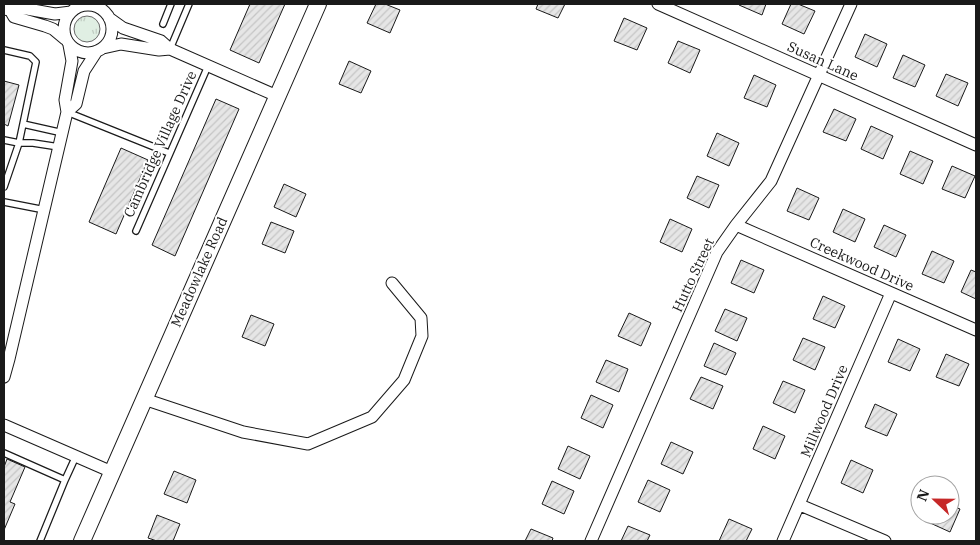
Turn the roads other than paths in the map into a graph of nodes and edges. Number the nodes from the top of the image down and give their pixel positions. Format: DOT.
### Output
graph roads {
  1 [pos="171,4"];
  2 [pos="189,4"];
  3 [pos="318,4"];
  4 [pos="658,4"];
  5 [pos="850,4"];
  6 [pos="77,8"];
  7 [pos="7,10"];
  8 [pos="106,12"];
  9 [pos="163,24"];
  10 [pos="67,42"];
  11 [pos="170,49"];
  12 [pos="4,50"];
  13 [pos="100,50"];
  14 [pos="208,66"];
  15 [pos="819,75"];
  16 [pos="277,96"];
  17 [pos="67,112"];
  18 [pos="23,124"];
  19 [pos="63,133"];
  20 [pos="4,140"];
  21 [pos="19,143"];
  22 [pos="976,145"];
  23 [pos="59,148"];
  24 [pos="169,154"];
  25 [pos="4,187"];
  26 [pos="4,202"];
  27 [pos="44,210"];
  28 [pos="736,225"];
  29 [pos="136,231"];
  30 [pos="392,283"];
  31 [pos="891,293"];
  32 [pos="976,330"];
  33 [pos="4,377"];
  34 [pos="144,398"];
  35 [pos="4,425"];
  36 [pos="4,453"];
  37 [pos="76,456"];
  38 [pos="112,472"];
  39 [pos="65,480"];
  40 [pos="800,505"];
  41 [pos="40,541"];
  42 [pos="82,541"];
  43 [pos="591,541"];
  44 [pos="784,541"];
  45 [pos="885,541"];
  1 -- 9 [label="lane"];
  2 -- 11 [label="lane"];
  3 -- 16 [label="street, Meadowlake Road"];
  4 -- 15 [label="street, Susan Lane"];
  5 -- 15 [label="street, Hutto Street"];
  6 -- 7 [label="street"];
  6 -- 8 [label="street"];
  6 -- 10 [label="street"];
  7 -- 10 [label="street"];
  8 -- 11 [label="street"];
  8 -- 13 [label="street"];
  10 -- 13 [label="street"];
  10 -- 17 [label="street"];
  11 -- 13 [label="street"];
  11 -- 14 [label="street"];
  12 -- 18 [label="lane"];
  13 -- 17 [label="street"];
  14 -- 16 [label="street"];
  14 -- 24 [label="lane, Cambridge Village Drive"];
  15 -- 22 [label="street, Susan Lane"];
  15 -- 28 [label="street, Hutto Street"];
  16 -- 34 [label="street, Meadowlake Road"];
  17 -- 19 [label="street"];
  17 -- 24 [label="lane"];
  18 -- 19 [label="lane"];
  18 -- 21 [label="lane"];
  19 -- 23 [label="street"];
  20 -- 21 [label="lane"];
  21 -- 23 [label="lane"];
  21 -- 25 [label="lane"];
  23 -- 27 [label="street"];
  24 -- 29 [label="lane, Cambridge Village Drive"];
  26 -- 27 [label="lane"];
  27 -- 33 [label="street"];
  28 -- 31 [label="street, Creekwood Drive"];
  28 -- 43 [label="street, Hutto Street"];
  30 -- 34 [label="street"];
  31 -- 32 [label="street, Creekwood Drive"];
  31 -- 40 [label="street, Millwood Drive"];
  34 -- 38 [label="street, Meadowlake Road"];
  35 -- 37 [label="street"];
  36 -- 39 [label="lane"];
  37 -- 38 [label="street"];
  37 -- 39 [label="lane"];
  38 -- 42 [label="street, Meadowlake Road"];
  39 -- 41 [label="lane"];
  40 -- 44 [label="street, Millwood Drive"];
  40 -- 45 [label="street"];
}
